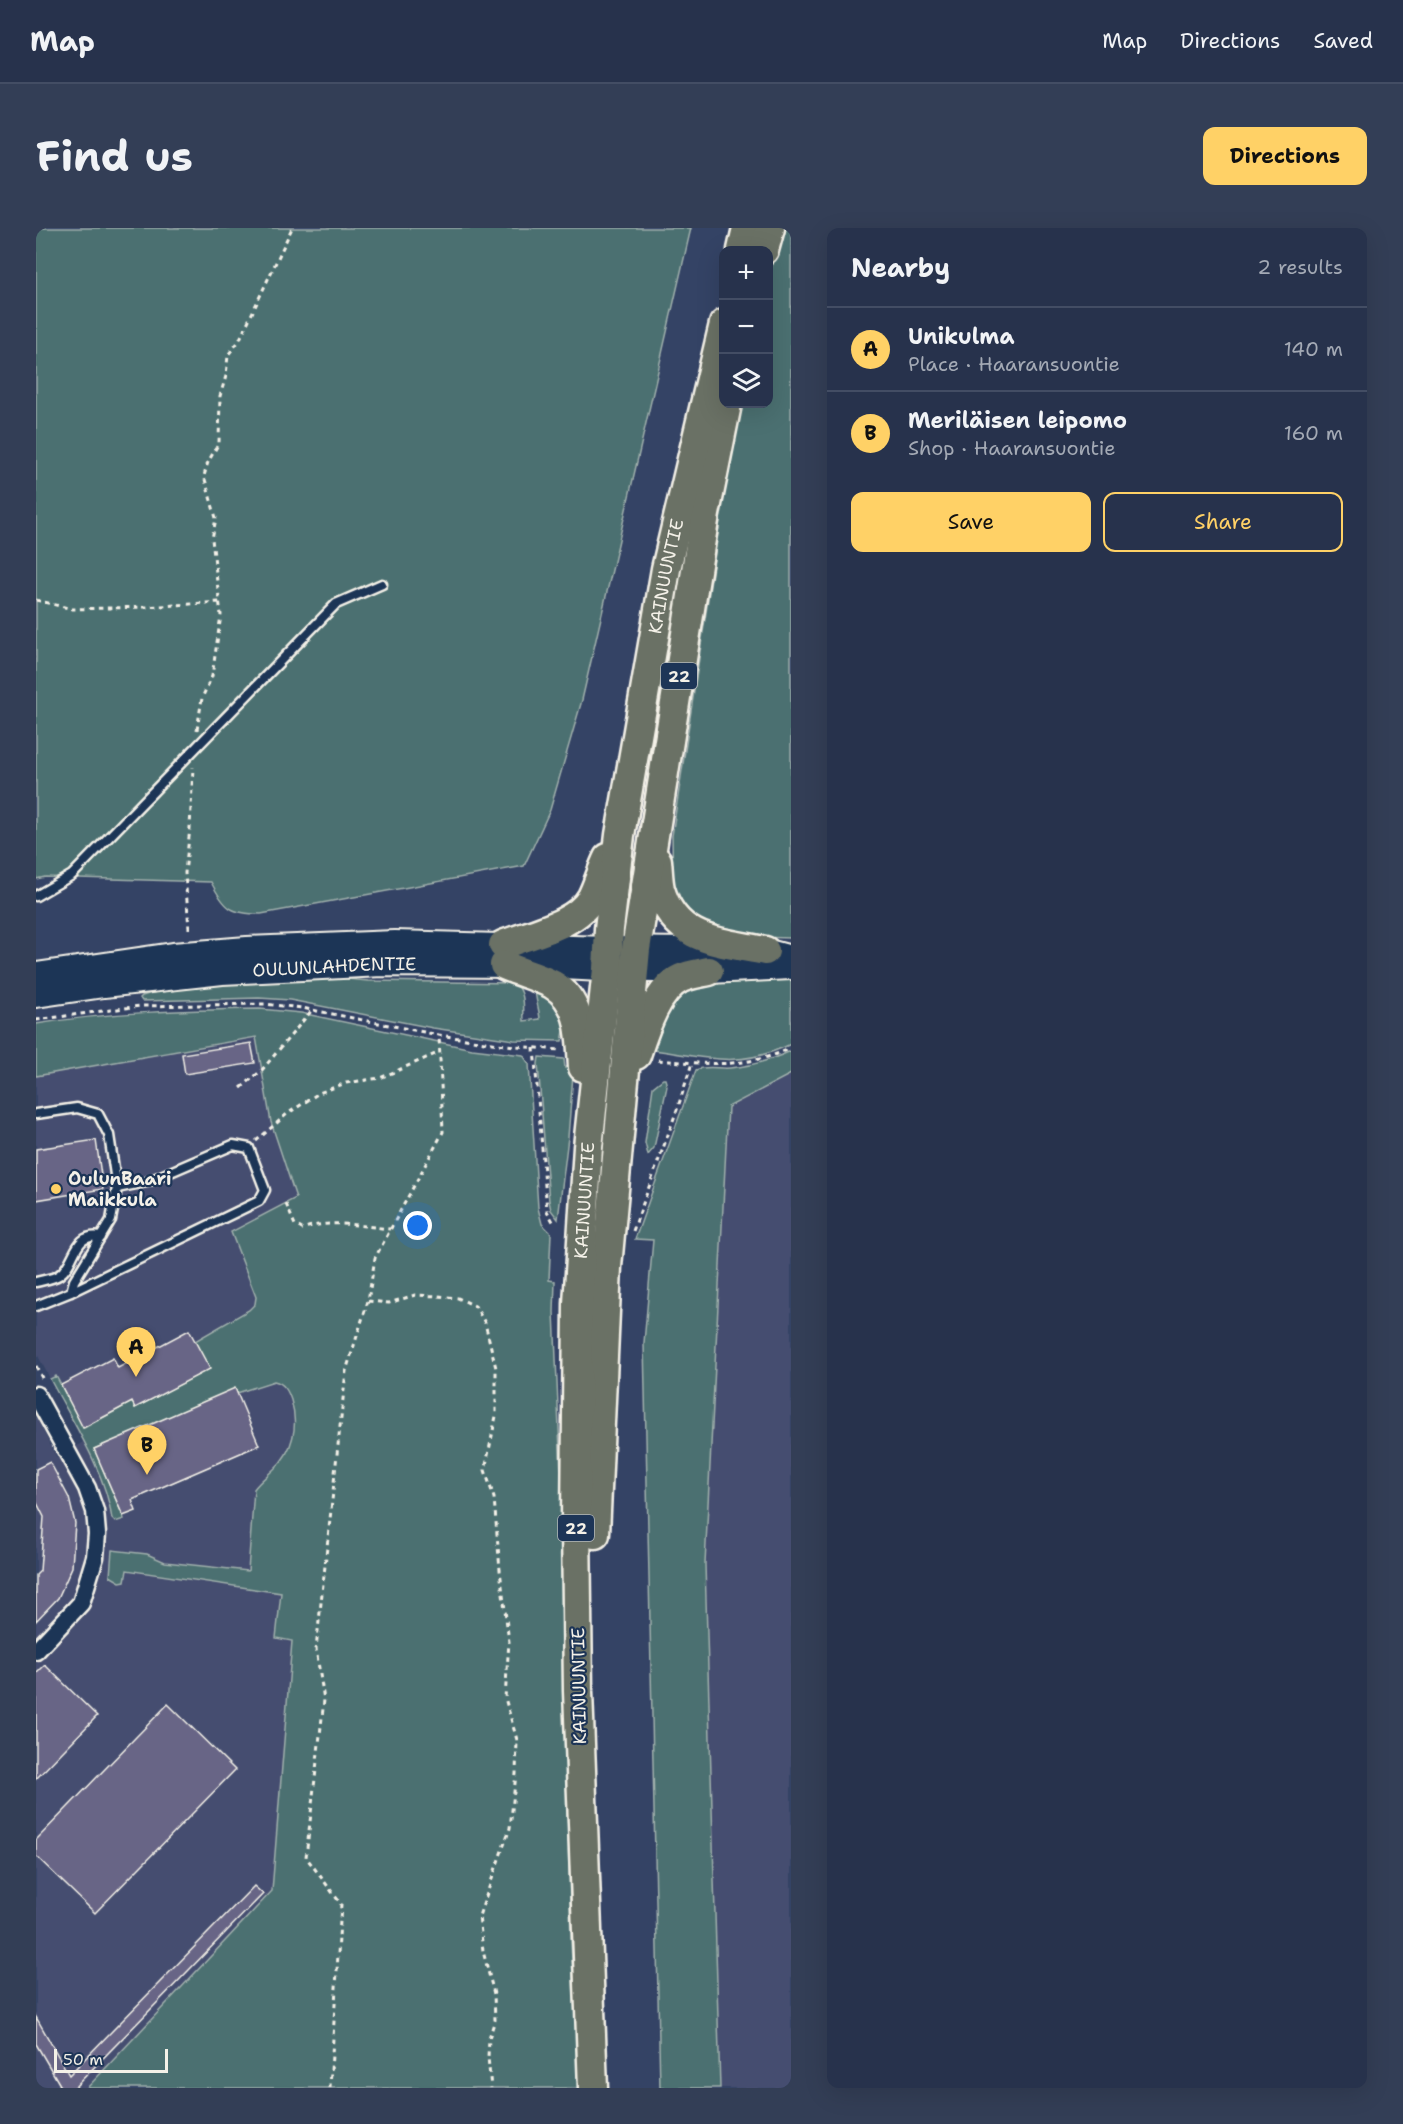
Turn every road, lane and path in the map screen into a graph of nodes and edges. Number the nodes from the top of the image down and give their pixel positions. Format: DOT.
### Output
graph roads {
  1 [pos="292,228"];
  2 [pos="747,228"];
  3 [pos="770,228"];
  4 [pos="743,246"];
  5 [pos="765,246"];
  6 [pos="719,341"];
  7 [pos="725,408"];
  8 [pos="382,584"];
  9 [pos="36,600"];
  10 [pos="220,602"];
  11 [pos="195,747"];
  12 [pos="654,831"];
  13 [pos="620,835"];
  14 [pos="36,896"];
  15 [pos="189,929"];
  16 [pos="778,954"];
  17 [pos="503,955"];
  18 [pos="621,959"];
  19 [pos="791,967"];
  20 [pos="709,971"];
  21 [pos="36,975"];
  22 [pos="36,995"];
  23 [pos="312,1010"];
  24 [pos="36,1020"];
  25 [pos="439,1035"];
  26 [pos="791,1047"];
  27 [pos="534,1048"];
  28 [pos="562,1050"];
  29 [pos="440,1053"];
  30 [pos="649,1059"];
  31 [pos="692,1063"];
  32 [pos="241,1088"];
  33 [pos="623,1097"];
  34 [pos="36,1114"];
  35 [pos="249,1148"];
  36 [pos="588,1148"];
  37 [pos="117,1188"];
  38 [pos="286,1204"];
  39 [pos="555,1225"];
  40 [pos="390,1230"];
  41 [pos="630,1234"];
  42 [pos="101,1237"];
  43 [pos="36,1282"];
  44 [pos="71,1292"];
  45 [pos="368,1301"];
  46 [pos="36,1306"];
  47 [pos="36,1395"];
  48 [pos="36,1651"];
  49 [pos="330,2088"];
  50 [pos="491,2088"];
  51 [pos="593,2088"];
  52 [pos="611,2088"];
  1 -- 10 [label="path"];
  2 -- 4 [label="highway"];
  3 -- 5 [label="highway"];
  6 -- 13 [label="highway, KAINUUNTIE / 22"];
  7 -- 12 [label="highway, KAINUUNTIE / 22"];
  8 -- 11 [label="lane"];
  9 -- 10 [label="path"];
  10 -- 11 [label="path"];
  11 -- 14 [label="lane"];
  11 -- 15 [label="path"];
  12 -- 16 [label="highway"];
  12 -- 18 [label="highway, KAINUUNTIE / 22"];
  13 -- 17 [label="highway"];
  13 -- 18 [label="highway, KAINUUNTIE / 22"];
  16 -- 18 [label="main road"];
  17 -- 18 [label="main road, OULUNLAHDENTIE"];
  17 -- 21 [label="main road, OULUNLAHDENTIE"];
  17 -- 22 [label="main road, OULUNLAHDENTIE"];
  17 -- 36 [label="highway"];
  18 -- 20 [label="main road"];
  18 -- 33 [label="highway, KAINUUNTIE / 22"];
  18 -- 36 [label="highway, KAINUUNTIE / 22"];
  19 -- 20 [label="main road"];
  20 -- 33 [label="highway"];
  23 -- 24 [label="path"];
  23 -- 25 [label="path"];
  23 -- 32 [label="path"];
  25 -- 27 [label="path"];
  25 -- 29 [label="path"];
  26 -- 31 [label="path"];
  27 -- 28 [label="path"];
  27 -- 39 [label="path"];
  29 -- 35 [label="path"];
  29 -- 40 [label="path"];
  30 -- 31 [label="path"];
  31 -- 41 [label="path"];
  33 -- 52 [label="highway, KAINUUNTIE / 22"];
  34 -- 37 [label="lane"];
  35 -- 37 [label="lane"];
  35 -- 44 [label="lane"];
  36 -- 51 [label="highway, KAINUUNTIE / 22"];
  37 -- 42 [label="lane"];
  38 -- 40 [label="path"];
  40 -- 45 [label="path"];
  42 -- 43 [label="lane"];
  42 -- 44 [label="lane"];
  44 -- 46 [label="lane"];
  45 -- 49 [label="path"];
  45 -- 50 [label="path"];
  47 -- 48 [label="street"];
}
